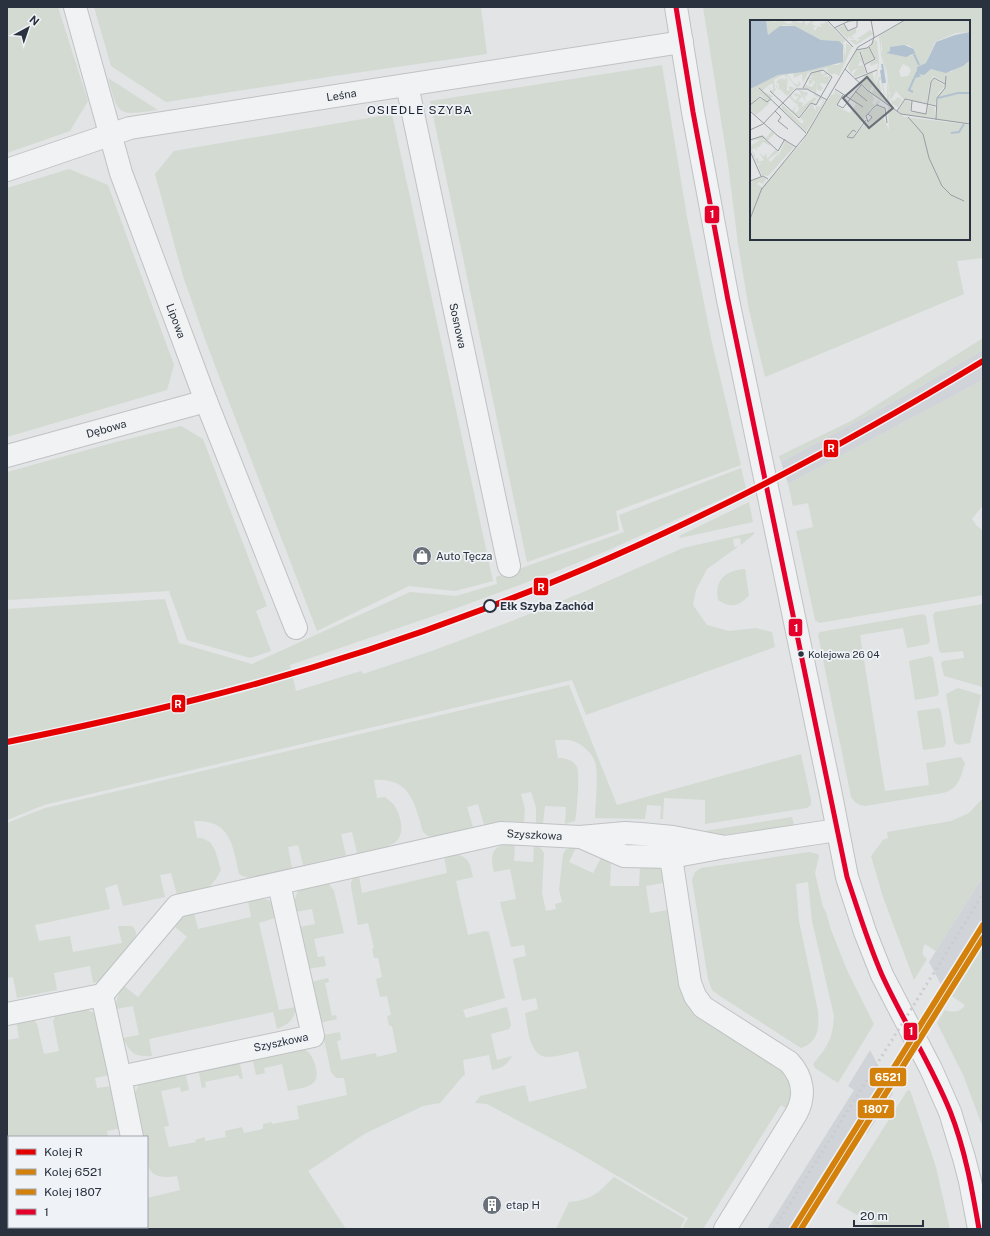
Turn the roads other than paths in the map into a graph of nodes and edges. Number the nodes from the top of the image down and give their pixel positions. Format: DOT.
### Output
graph roads {
  1 [pos="75,7"];
  2 [pos="676,7"];
  3 [pos="682,42"];
  4 [pos="407,85"];
  5 [pos="110,135"];
  6 [pos="7,170"];
  7 [pos="206,401"];
  8 [pos="7,456"];
  9 [pos="509,566"];
  10 [pos="296,628"];
  11 [pos="837,830"];
  12 [pos="580,837"];
  13 [pos="725,847"];
  14 [pos="671,857"];
  15 [pos="278,884"];
  16 [pos="102,995"];
  17 [pos="7,1014"];
  18 [pos="120,1077"];
  19 [pos="132,1136"];
  20 [pos="724,1229"];
  21 [pos="979,1229"];
  1 -- 5 [label="street, Lipowa"];
  2 -- 3 [label="street"];
  3 -- 4 [label="street, Leśna"];
  3 -- 11 [label="street"];
  4 -- 5 [label="street, Leśna"];
  4 -- 9 [label="street, Sosnowa"];
  5 -- 6 [label="street, Leśna"];
  5 -- 7 [label="street, Lipowa"];
  7 -- 8 [label="street, Dębowa"];
  7 -- 10 [label="street, Lipowa"];
  11 -- 13 [label="street, Szyszkowa"];
  11 -- 21 [label="street"];
  12 -- 13 [label="street, Szyszkowa"];
  12 -- 14 [label="street, Szyszkowa"];
  12 -- 15 [label="street, Szyszkowa"];
  13 -- 14 [label="street, Szyszkowa"];
  14 -- 20 [label="street"];
  15 -- 16 [label="street, Szyszkowa"];
  15 -- 18 [label="street, Szyszkowa"];
  16 -- 17 [label="street"];
  16 -- 18 [label="street"];
  18 -- 19 [label="street"];
}
